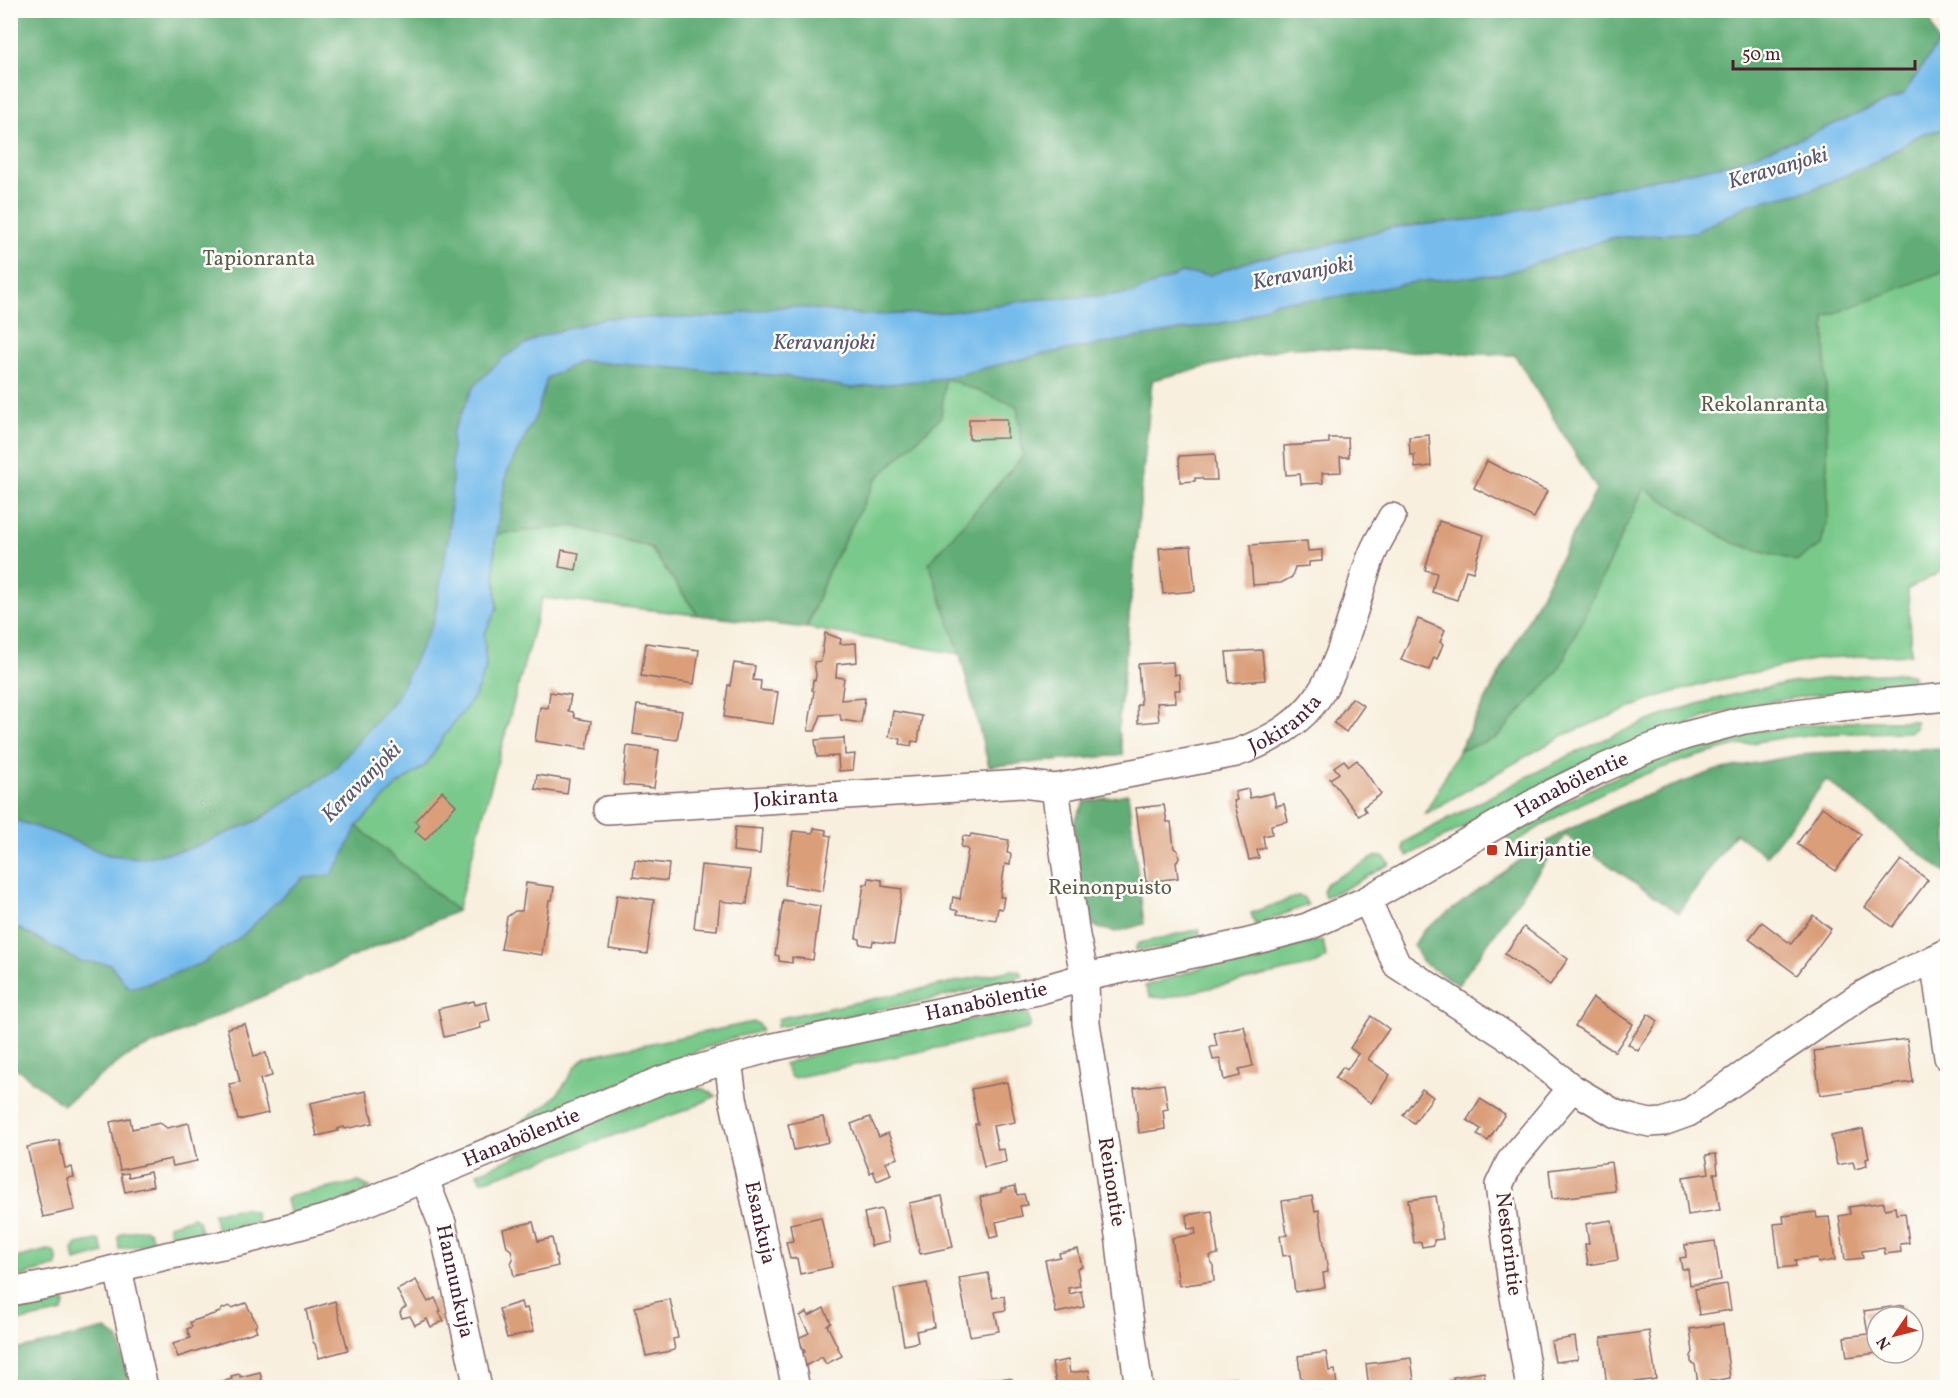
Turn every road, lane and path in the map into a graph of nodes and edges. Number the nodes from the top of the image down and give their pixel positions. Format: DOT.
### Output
graph roads {
  1 [pos="1392,517"];
  2 [pos="1947,697"];
  3 [pos="1055,788"];
  4 [pos="606,810"];
  5 [pos="1367,900"];
  6 [pos="1941,956"];
  7 [pos="1085,976"];
  8 [pos="1947,1057"];
  9 [pos="728,1059"];
  10 [pos="1572,1088"];
  11 [pos="424,1178"];
  12 [pos="118,1269"];
  13 [pos="10,1292"];
  14 [pos="144,1388"];
  15 [pos="478,1388"];
  16 [pos="796,1388"];
  17 [pos="1139,1388"];
  18 [pos="1530,1388"];
  1 -- 3 [label="street, Jokiranta"];
  2 -- 5 [label="street, Hanabölentie"];
  3 -- 4 [label="street, Jokiranta"];
  3 -- 7 [label="street"];
  5 -- 7 [label="street, Hanabölentie"];
  5 -- 10 [label="street"];
  6 -- 8 [label="street"];
  6 -- 10 [label="street"];
  7 -- 9 [label="street, Hanabölentie"];
  7 -- 17 [label="street, Reinontie"];
  9 -- 11 [label="street, Hanabölentie"];
  9 -- 16 [label="street, Esankuja"];
  10 -- 18 [label="street, Nestorintie"];
  11 -- 12 [label="street, Hanabölentie"];
  11 -- 15 [label="street, Hannunkuja"];
  12 -- 13 [label="street, Hanabölentie"];
  12 -- 14 [label="street"];
}
